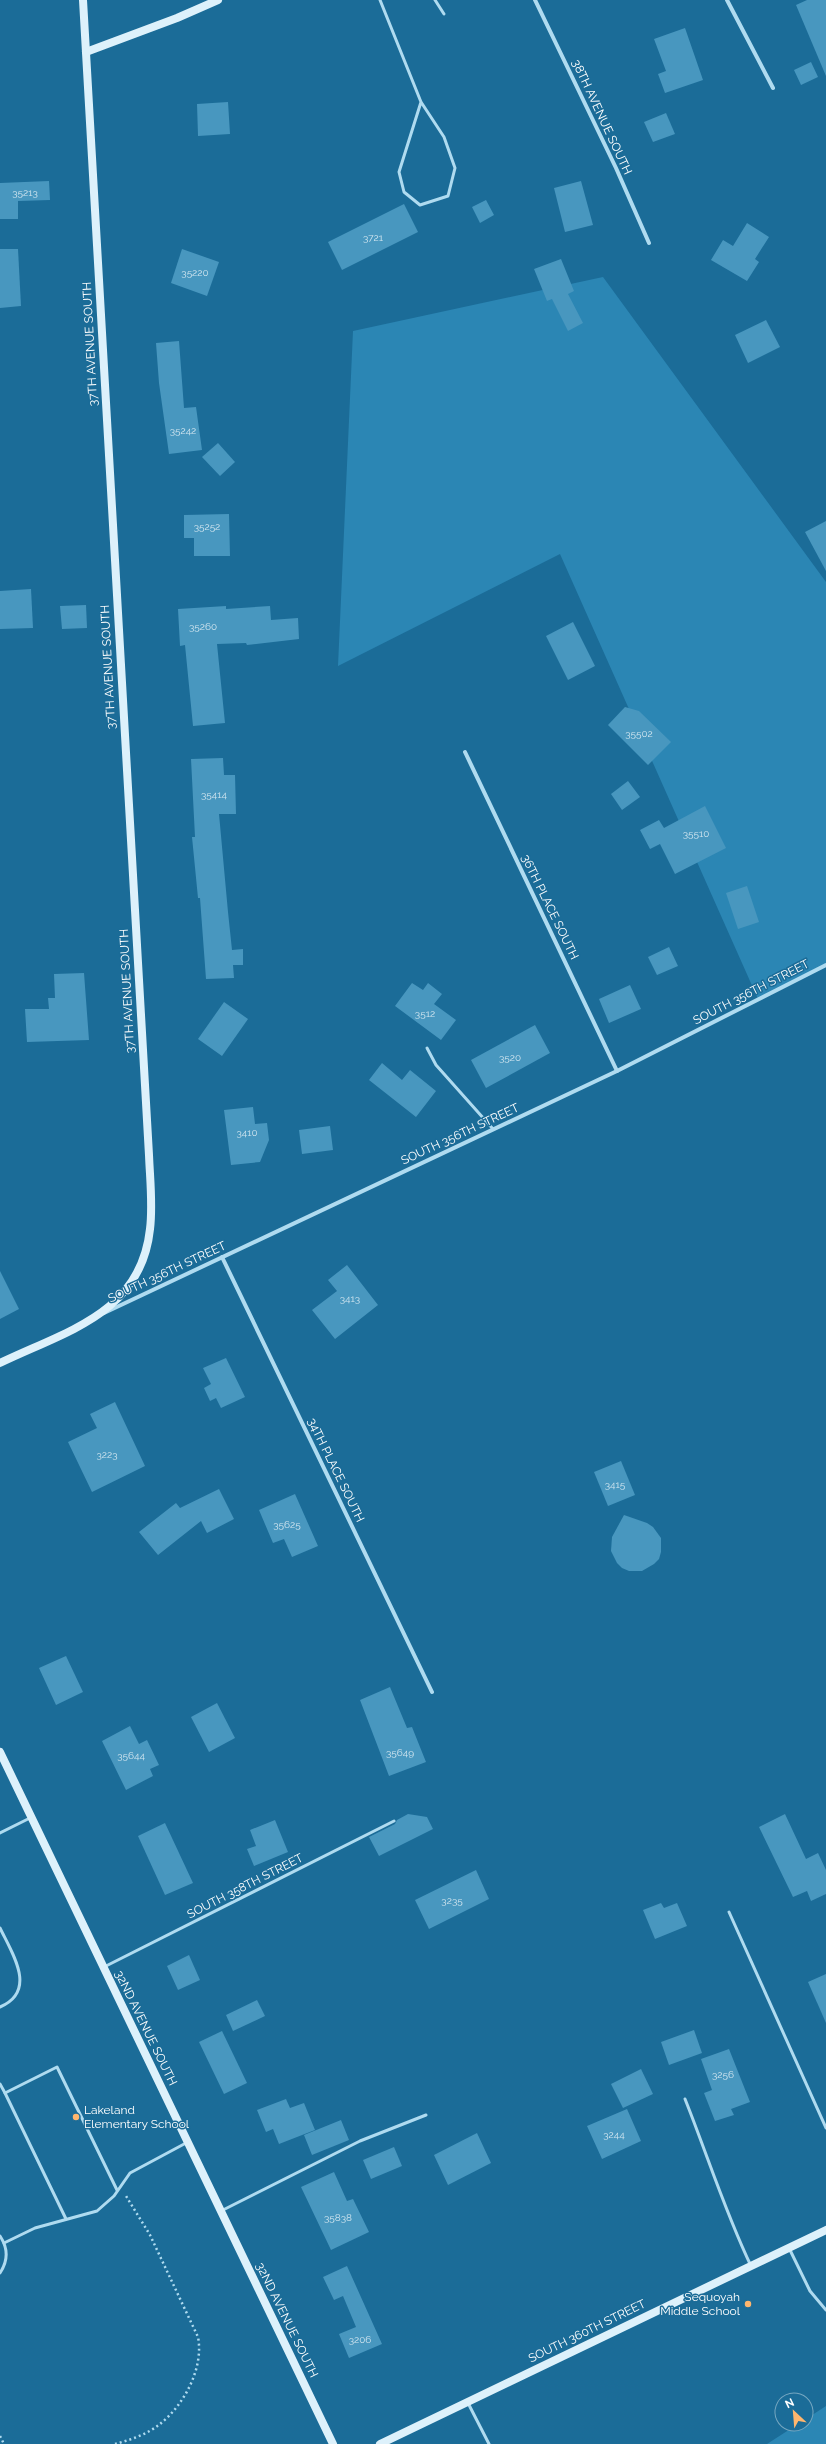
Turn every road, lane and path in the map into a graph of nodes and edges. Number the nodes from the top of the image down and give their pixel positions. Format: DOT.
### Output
graph roads {
  1 [pos="83,0"];
  2 [pos="218,0"];
  3 [pos="380,0"];
  4 [pos="435,0"];
  5 [pos="535,0"];
  6 [pos="727,0"];
  7 [pos="444,14"];
  8 [pos="86,52"];
  9 [pos="773,88"];
  10 [pos="421,102"];
  11 [pos="649,243"];
  12 [pos="465,752"];
  13 [pos="826,965"];
  14 [pos="426,1048"];
  15 [pos="617,1071"];
  16 [pos="493,1129"];
  17 [pos="222,1258"];
  18 [pos="100,1315"];
  19 [pos="0,1363"];
  20 [pos="432,1692"];
  21 [pos="0,1752"];
  22 [pos="32,1817"];
  23 [pos="394,1821"];
  24 [pos="0,1833"];
  25 [pos="729,1912"];
  26 [pos="0,1928"];
  27 [pos="104,1967"];
  28 [pos="0,2007"];
  29 [pos="0,2084"];
  30 [pos="5,2093"];
  31 [pos="685,2099"];
  32 [pos="426,2115"];
  33 [pos="826,2128"];
  34 [pos="188,2142"];
  35 [pos="120,2186"];
  36 [pos="117,2190"];
  37 [pos="221,2211"];
  38 [pos="66,2219"];
  39 [pos="826,2230"];
  40 [pos="0,2236"];
  41 [pos="4,2243"];
  42 [pos="789,2248"];
  43 [pos="751,2266"];
  44 [pos="0,2273"];
  45 [pos="826,2310"];
  46 [pos="467,2402"];
  47 [pos="0,2436"];
  48 [pos="4,2444"];
  49 [pos="115,2444"];
  50 [pos="333,2444"];
  51 [pos="380,2444"];
  52 [pos="489,2444"];
  1 -- 8 [label="street, 37TH AVENUE SOUTH"];
  2 -- 8 [label="street"];
  3 -- 10 [label="lane"];
  4 -- 7 [label="lane"];
  5 -- 11 [label="street, 38TH AVENUE SOUTH"];
  6 -- 9 [label="street"];
  8 -- 18 [label="street, 37TH AVENUE SOUTH"];
  10 -- 10 [label="lane"];
  12 -- 15 [label="street, 36TH PLACE SOUTH"];
  13 -- 15 [label="street, SOUTH 356TH STREET"];
  14 -- 16 [label="lane"];
  15 -- 16 [label="street, SOUTH 356TH STREET"];
  16 -- 17 [label="street, SOUTH 356TH STREET"];
  17 -- 18 [label="street, SOUTH 356TH STREET"];
  17 -- 20 [label="street, 34TH PLACE SOUTH"];
  18 -- 19 [label="street, 37TH AVENUE SOUTH"];
  21 -- 22 [label="street, 32ND AVENUE SOUTH"];
  22 -- 24 [label="lane"];
  22 -- 27 [label="street, 32ND AVENUE SOUTH"];
  23 -- 27 [label="lane, SOUTH 358TH STREET"];
  25 -- 33 [label="lane"];
  26 -- 28 [label="lane"];
  27 -- 34 [label="street, 32ND AVENUE SOUTH"];
  29 -- 30 [label="lane"];
  30 -- 36 [label="lane"];
  30 -- 38 [label="lane"];
  31 -- 43 [label="lane"];
  32 -- 37 [label="lane"];
  34 -- 35 [label="lane"];
  34 -- 37 [label="street, 32ND AVENUE SOUTH"];
  35 -- 36 [label="lane"];
  35 -- 49 [label="path"];
  36 -- 38 [label="lane"];
  37 -- 50 [label="street, 32ND AVENUE SOUTH"];
  38 -- 41 [label="lane"];
  39 -- 42 [label="street, SOUTH 360TH STREET"];
  40 -- 41 [label="lane"];
  41 -- 44 [label="lane"];
  42 -- 43 [label="street, SOUTH 360TH STREET"];
  42 -- 45 [label="lane"];
  43 -- 46 [label="street, SOUTH 360TH STREET"];
  46 -- 51 [label="street, SOUTH 360TH STREET"];
  46 -- 52 [label="lane"];
  47 -- 48 [label="path"];
}
